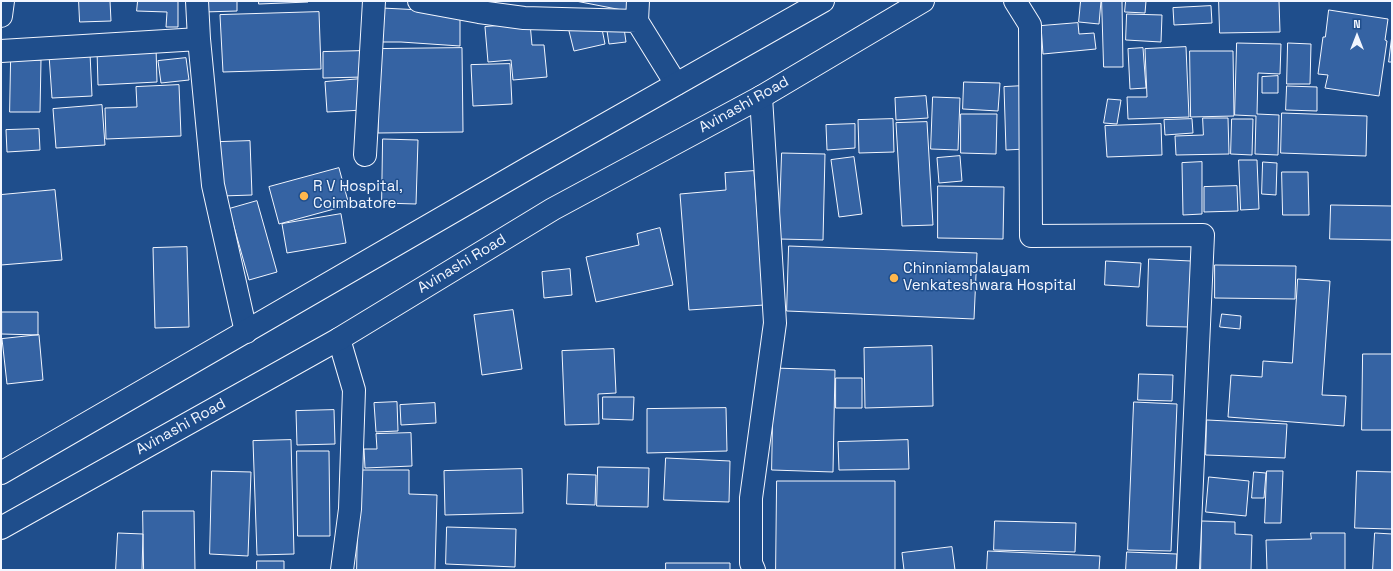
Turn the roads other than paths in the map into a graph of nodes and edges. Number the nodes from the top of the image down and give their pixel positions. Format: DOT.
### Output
graph roads {
  1 [pos="3,1"];
  2 [pos="196,1"];
  3 [pos="374,1"];
  4 [pos="419,1"];
  5 [pos="823,1"];
  6 [pos="922,1"];
  7 [pos="1015,1"];
  8 [pos="637,11"];
  9 [pos="1,16"];
  10 [pos="199,40"];
  11 [pos="1,51"];
  12 [pos="676,84"];
  13 [pos="761,97"];
  14 [pos="365,155"];
  15 [pos="246,332"];
  16 [pos="339,339"];
  17 [pos="1,473"];
  18 [pos="1,528"];
  19 [pos="342,570"];
  20 [pos="754,570"];
  21 [pos="1188,570"];
  1 -- 9 [label="street"];
  2 -- 10 [label="street"];
  3 -- 14 [label="street"];
  4 -- 8 [label="street"];
  5 -- 12 [label="street"];
  6 -- 13 [label="street, Avinashi Road"];
  7 -- 21 [label="street"];
  8 -- 12 [label="street"];
  10 -- 11 [label="street"];
  10 -- 15 [label="street"];
  12 -- 15 [label="street"];
  13 -- 16 [label="street, Avinashi Road"];
  13 -- 20 [label="street"];
  15 -- 17 [label="street"];
  16 -- 18 [label="street, Avinashi Road"];
  16 -- 19 [label="street"];
}
